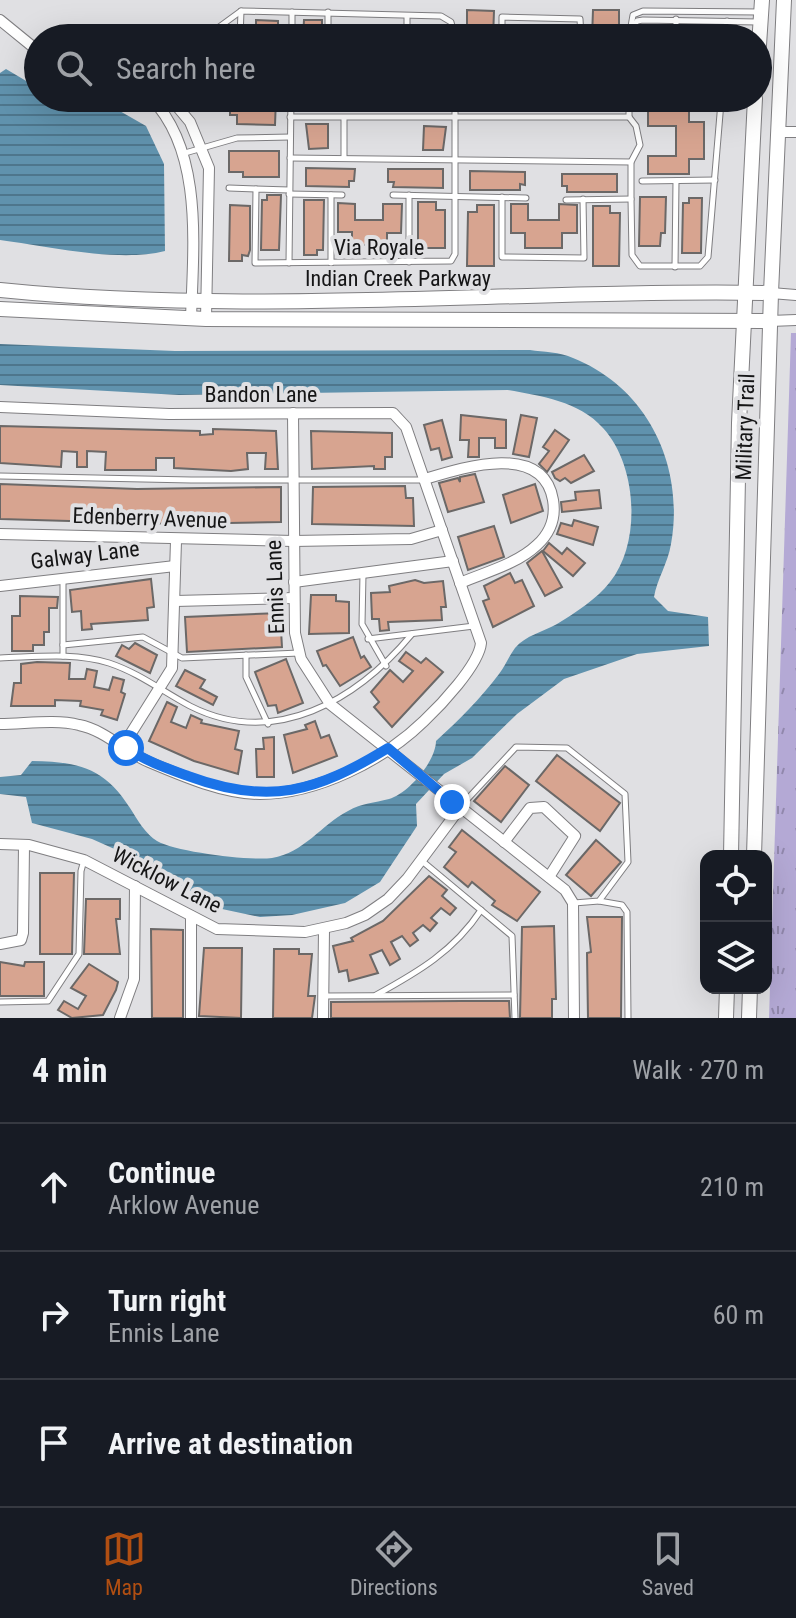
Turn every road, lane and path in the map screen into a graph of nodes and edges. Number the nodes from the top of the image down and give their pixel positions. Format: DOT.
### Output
graph roads {
  1 [pos="788,10"];
  2 [pos="241,11"];
  3 [pos="677,11"];
  4 [pos="761,11"];
  5 [pos="292,12"];
  6 [pos="328,12"];
  7 [pos="407,16"];
  8 [pos="0,20"];
  9 [pos="676,20"];
  10 [pos="727,21"];
  11 [pos="223,24"];
  12 [pos="241,24"];
  13 [pos="292,24"];
  14 [pos="328,24"];
  15 [pos="407,24"];
  16 [pos="452,24"];
  17 [pos="502,24"];
  18 [pos="580,24"];
  19 [pos="631,24"];
  20 [pos="636,24"];
  21 [pos="676,24"];
  22 [pos="727,24"];
  23 [pos="24,40"];
  24 [pos="163,112"];
  25 [pos="182,112"];
  26 [pos="290,112"];
  27 [pos="455,112"];
  28 [pos="629,112"];
  29 [pos="721,112"];
  30 [pos="754,112"];
  31 [pos="290,117"];
  32 [pos="629,117"];
  33 [pos="344,118"];
  34 [pos="455,118"];
  35 [pos="779,132"];
  36 [pos="796,132"];
  37 [pos="290,137"];
  38 [pos="201,146"];
  39 [pos="185,153"];
  40 [pos="290,158"];
  41 [pos="344,158"];
  42 [pos="456,158"];
  43 [pos="631,162"];
  44 [pos="715,180"];
  45 [pos="642,181"];
  46 [pos="676,181"];
  47 [pos="229,188"];
  48 [pos="256,189"];
  49 [pos="289,192"];
  50 [pos="331,195"];
  51 [pos="342,195"];
  52 [pos="393,195"];
  53 [pos="409,195"];
  54 [pos="455,196"];
  55 [pos="502,197"];
  56 [pos="526,198"];
  57 [pos="583,199"];
  58 [pos="631,199"];
  59 [pos="566,200"];
  60 [pos="409,262"];
  61 [pos="289,263"];
  62 [pos="331,263"];
  63 [pos="675,267"];
  64 [pos="0,290"];
  65 [pos="747,292"];
  66 [pos="771,293"];
  67 [pos="796,295"];
  68 [pos="199,300"];
  69 [pos="0,309"];
  70 [pos="198,319"];
  71 [pos="796,320"];
  72 [pos="770,321"];
  73 [pos="746,323"];
  74 [pos="0,407"];
  75 [pos="293,413"];
  76 [pos="0,476"];
  77 [pos="425,479"];
  78 [pos="293,480"];
  79 [pos="442,530"];
  80 [pos="0,534"];
  81 [pos="176,541"];
  82 [pos="293,541"];
  83 [pos="453,561"];
  84 [pos="175,566"];
  85 [pos="363,574"];
  86 [pos="63,578"];
  87 [pos="294,582"];
  88 [pos="460,583"];
  89 [pos="0,586"];
  90 [pos="294,598"];
  91 [pos="175,601"];
  92 [pos="475,626"];
  93 [pos="412,634"];
  94 [pos="368,639"];
  95 [pos="63,645"];
  96 [pos="299,653"];
  97 [pos="174,655"];
  98 [pos="246,655"];
  99 [pos="63,656"];
  100 [pos="0,658"];
  101 [pos="386,666"];
  102 [pos="160,688"];
  103 [pos="330,704"];
  104 [pos="0,724"];
  105 [pos="268,724"];
  106 [pos="123,746"];
  107 [pos="388,748"];
  108 [pos="460,808"];
  109 [pos="504,842"];
  110 [pos="0,844"];
  111 [pos="24,845"];
  112 [pos="731,850"];
  113 [pos="754,850"];
  114 [pos="84,860"];
  115 [pos="421,860"];
  116 [pos="549,877"];
  117 [pos="135,886"];
  118 [pos="599,901"];
  119 [pos="573,903"];
  120 [pos="481,910"];
  121 [pos="191,916"];
  122 [pos="324,929"];
  123 [pos="0,944"];
  124 [pos="727,994"];
  125 [pos="750,994"];
  126 [pos="514,995"];
  127 [pos="323,996"];
  128 [pos="375,996"];
  129 [pos="0,1002"];
  130 [pos="120,1018"];
  131 [pos="191,1018"];
  132 [pos="323,1018"];
  133 [pos="515,1018"];
  134 [pos="574,1018"];
  135 [pos="628,1018"];
  136 [pos="726,1018"];
  137 [pos="749,1018"];
  1 -- 35 [label="main road, Military Trail"];
  2 -- 5 [label="lane"];
  2 -- 11 [label="lane"];
  2 -- 12 [label="lane"];
  3 -- 4 [label="lane"];
  3 -- 9 [label="lane"];
  3 -- 19 [label="lane"];
  4 -- 10 [label="lane"];
  5 -- 6 [label="lane"];
  5 -- 13 [label="lane"];
  6 -- 7 [label="lane"];
  6 -- 14 [label="lane"];
  7 -- 15 [label="lane"];
  7 -- 16 [label="lane"];
  8 -- 23 [label="street"];
  9 -- 10 [label="lane"];
  9 -- 20 [label="lane"];
  9 -- 21 [label="lane"];
  10 -- 22 [label="lane"];
  17 -- 18 [label="lane"];
  24 -- 39 [label="street"];
  25 -- 38 [label="street"];
  26 -- 31 [label="lane"];
  27 -- 34 [label="lane, Via Royale"];
  28 -- 32 [label="lane"];
  29 -- 44 [label="lane"];
  30 -- 65 [label="main road, Military Trail"];
  31 -- 33 [label="lane"];
  31 -- 37 [label="lane"];
  32 -- 34 [label="lane"];
  32 -- 43 [label="lane"];
  33 -- 34 [label="lane"];
  33 -- 41 [label="lane"];
  34 -- 42 [label="lane, Via Royale"];
  35 -- 36 [label="street"];
  35 -- 66 [label="main road, Military Trail"];
  37 -- 38 [label="lane"];
  37 -- 40 [label="lane"];
  38 -- 39 [label="lane"];
  38 -- 68 [label="street"];
  39 -- 68 [label="street"];
  40 -- 41 [label="lane"];
  40 -- 49 [label="lane"];
  41 -- 42 [label="lane"];
  42 -- 43 [label="lane"];
  42 -- 54 [label="lane, Via Royale"];
  43 -- 58 [label="lane"];
  44 -- 46 [label="lane"];
  44 -- 63 [label="lane"];
  45 -- 46 [label="lane"];
  46 -- 63 [label="lane"];
  47 -- 48 [label="lane"];
  48 -- 49 [label="lane"];
  48 -- 61 [label="lane, Via Royale"];
  49 -- 50 [label="lane"];
  49 -- 61 [label="lane"];
  50 -- 51 [label="lane"];
  50 -- 62 [label="lane"];
  52 -- 53 [label="lane"];
  53 -- 54 [label="lane"];
  53 -- 60 [label="lane"];
  54 -- 55 [label="lane"];
  54 -- 60 [label="lane, Via Royale"];
  55 -- 56 [label="lane"];
  55 -- 57 [label="lane"];
  57 -- 58 [label="lane"];
  57 -- 59 [label="lane"];
  58 -- 63 [label="lane"];
  60 -- 62 [label="lane, Via Royale"];
  61 -- 62 [label="lane, Via Royale"];
  64 -- 68 [label="main road, Indian Creek Parkway"];
  65 -- 66 [label="main road, Indian Creek Parkway"];
  65 -- 68 [label="main road, Indian Creek Parkway"];
  65 -- 73 [label="main road, Military Trail"];
  66 -- 67 [label="street, Indian Creek Parkway"];
  66 -- 72 [label="main road, Military Trail"];
  68 -- 70 [label="street"];
  69 -- 70 [label="main road, Indian Creek Parkway"];
  70 -- 73 [label="main road, Indian Creek Parkway"];
  71 -- 72 [label="street, Indian Creek Parkway"];
  72 -- 73 [label="main road, Indian Creek Parkway"];
  72 -- 113 [label="main road, Military Trail"];
  73 -- 112 [label="main road, Military Trail"];
  74 -- 75 [label="street, Bandon Lane"];
  75 -- 77 [label="street, Bandon Lane"];
  75 -- 78 [label="street, Ennis Lane"];
  76 -- 78 [label="lane"];
  77 -- 78 [label="lane"];
  77 -- 79 [label="street, Bandon Lane"];
  77 -- 88 [label="street"];
  78 -- 82 [label="street, Ennis Lane"];
  79 -- 82 [label="street, Edenberry Avenue"];
  79 -- 83 [label="street, Bandon Lane"];
  80 -- 81 [label="street, Edenberry Avenue"];
  81 -- 82 [label="street, Edenberry Avenue"];
  81 -- 84 [label="street"];
  82 -- 87 [label="street, Ennis Lane"];
  83 -- 85 [label="street"];
  83 -- 88 [label="street, Bandon Lane"];
  84 -- 86 [label="street, Galway Lane"];
  84 -- 91 [label="street"];
  85 -- 87 [label="street"];
  85 -- 94 [label="lane"];
  86 -- 89 [label="street, Galway Lane"];
  86 -- 95 [label="lane"];
  87 -- 90 [label="street, Ennis Lane"];
  88 -- 92 [label="street, Bandon Lane"];
  90 -- 91 [label="street"];
  90 -- 96 [label="street, Ennis Lane"];
  91 -- 97 [label="street"];
  92 -- 93 [label="lane"];
  92 -- 107 [label="street"];
  93 -- 94 [label="lane"];
  93 -- 101 [label="lane"];
  94 -- 101 [label="lane"];
  95 -- 97 [label="lane"];
  95 -- 99 [label="lane"];
  96 -- 98 [label="lane"];
  96 -- 103 [label="street, Ennis Lane"];
  97 -- 98 [label="lane"];
  97 -- 102 [label="street"];
  98 -- 105 [label="lane"];
  99 -- 100 [label="lane"];
  99 -- 102 [label="lane"];
  101 -- 103 [label="lane"];
  102 -- 105 [label="lane"];
  102 -- 106 [label="street"];
  103 -- 105 [label="lane"];
  103 -- 107 [label="street, Ennis Lane"];
  104 -- 106 [label="street"];
  106 -- 107 [label="street"];
  107 -- 108 [label="street, Ennis Lane"];
  108 -- 109 [label="street, Ennis Lane"];
  108 -- 115 [label="street, Wicklow Lane"];
  108 -- 118 [label="lane"];
  109 -- 116 [label="street, Ennis Lane"];
  109 -- 116 [label="street"];
  110 -- 111 [label="street, Wicklow Lane"];
  111 -- 114 [label="street, Wicklow Lane"];
  111 -- 123 [label="street"];
  114 -- 117 [label="street, Wicklow Lane"];
  114 -- 129 [label="lane"];
  115 -- 120 [label="lane"];
  115 -- 122 [label="street, Wicklow Lane"];
  116 -- 119 [label="street, Ennis Lane"];
  117 -- 121 [label="street, Wicklow Lane"];
  117 -- 130 [label="street"];
  118 -- 119 [label="lane"];
  118 -- 135 [label="lane"];
  119 -- 134 [label="street"];
  120 -- 126 [label="lane"];
  120 -- 128 [label="lane"];
  121 -- 122 [label="street, Wicklow Lane"];
  121 -- 131 [label="street"];
  122 -- 127 [label="street"];
  124 -- 136 [label="main road"];
  125 -- 137 [label="main road"];
  126 -- 128 [label="lane"];
  126 -- 133 [label="lane"];
  127 -- 128 [label="lane"];
  127 -- 132 [label="street"];
}
